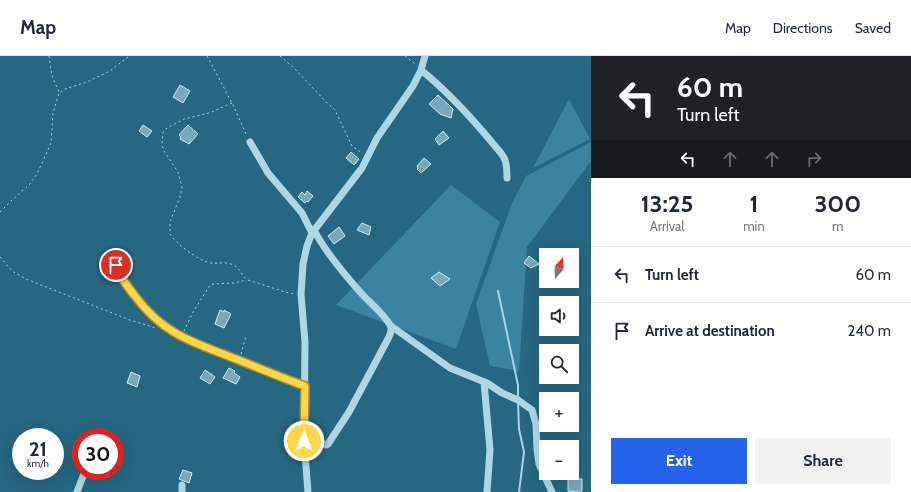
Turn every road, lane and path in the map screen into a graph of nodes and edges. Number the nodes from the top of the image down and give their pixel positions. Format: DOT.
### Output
graph roads {
  1 [pos="49,56"];
  2 [pos="129,56"];
  3 [pos="207,56"];
  4 [pos="280,56"];
  5 [pos="405,56"];
  6 [pos="425,56"];
  7 [pos="421,70"];
  8 [pos="59,93"];
  9 [pos="232,103"];
  10 [pos="250,142"];
  11 [pos="367,158"];
  12 [pos="507,178"];
  13 [pos="0,212"];
  14 [pos="313,232"];
  15 [pos="114,256"];
  16 [pos="0,257"];
  17 [pos="248,280"];
  18 [pos="301,294"];
  19 [pos="391,326"];
  20 [pos="159,329"];
  21 [pos="246,336"];
  22 [pos="182,337"];
  23 [pos="239,360"];
  24 [pos="484,382"];
  25 [pos="305,386"];
  26 [pos="304,441"];
  27 [pos="82,480"];
  28 [pos="77,492"];
  29 [pos="308,492"];
  30 [pos="487,492"];
  31 [pos="552,492"];
  1 -- 8 [label="path"];
  2 -- 8 [label="path"];
  3 -- 9 [label="path"];
  4 -- 11 [label="path"];
  5 -- 7 [label="path"];
  6 -- 7 [label="street"];
  7 -- 11 [label="street"];
  7 -- 12 [label="street"];
  8 -- 13 [label="path"];
  9 -- 10 [label="path"];
  9 -- 17 [label="path"];
  10 -- 14 [label="street"];
  11 -- 14 [label="street"];
  14 -- 18 [label="street"];
  14 -- 19 [label="street"];
  15 -- 22 [label="street"];
  16 -- 20 [label="path"];
  17 -- 18 [label="path"];
  17 -- 22 [label="path"];
  18 -- 25 [label="street"];
  19 -- 24 [label="street"];
  19 -- 26 [label="street"];
  21 -- 23 [label="path"];
  22 -- 23 [label="street"];
  23 -- 25 [label="street"];
  24 -- 30 [label="street"];
  24 -- 31 [label="street"];
  25 -- 26 [label="street"];
  26 -- 29 [label="street"];
  27 -- 28 [label="street"];
}
